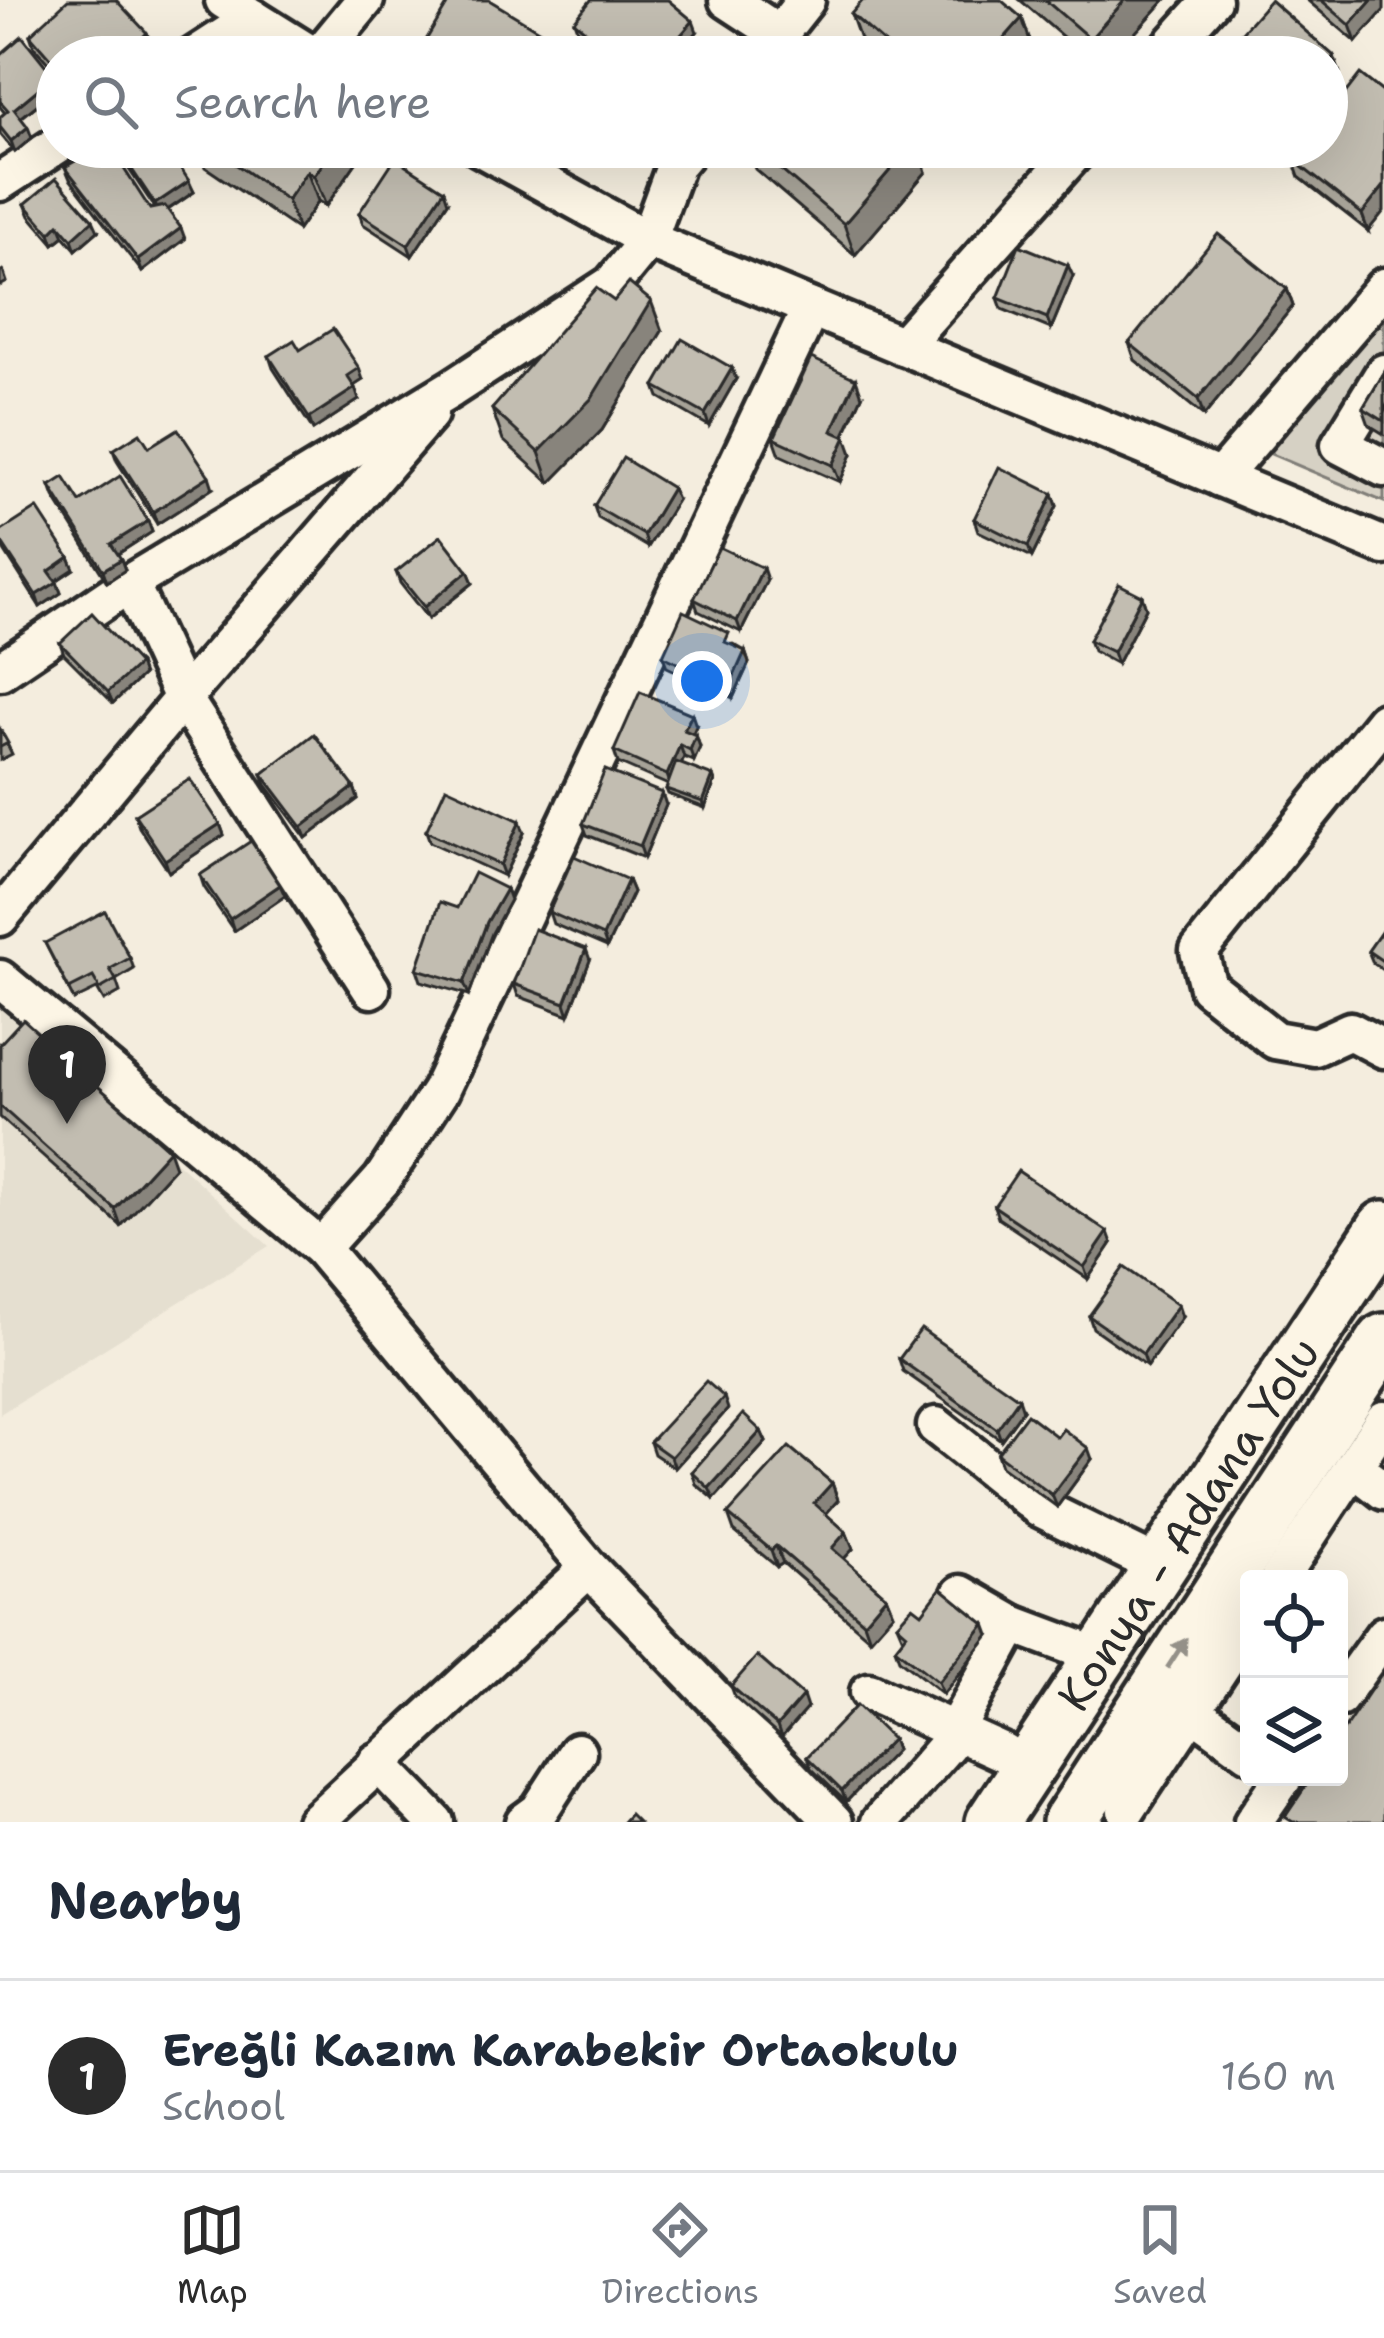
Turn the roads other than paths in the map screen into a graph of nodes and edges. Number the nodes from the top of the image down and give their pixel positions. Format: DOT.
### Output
graph roads {
  1 [pos="365,0"];
  2 [pos="728,0"];
  3 [pos="806,0"];
  4 [pos="1212,0"];
  5 [pos="238,9"];
  6 [pos="213,36"];
  7 [pos="282,36"];
  8 [pos="334,36"];
  9 [pos="762,36"];
  10 [pos="777,36"];
  11 [pos="1180,36"];
  12 [pos="36,159"];
  13 [pos="517,168"];
  14 [pos="675,168"];
  15 [pos="1061,168"];
  16 [pos="0,182"];
  17 [pos="648,240"];
  18 [pos="1384,287"];
  19 [pos="811,308"];
  20 [pos="902,346"];
  21 [pos="1384,373"];
  22 [pos="451,389"];
  23 [pos="1384,468"];
  24 [pos="1220,478"];
  25 [pos="1384,546"];
  26 [pos="130,583"];
  27 [pos="0,671"];
  28 [pos="183,698"];
  29 [pos="1384,721"];
  30 [pos="1,912"];
  31 [pos="0,979"];
  32 [pos="371,989"];
  33 [pos="1384,1049"];
  34 [pos="1384,1227"];
  35 [pos="321,1248"];
  36 [pos="1384,1340"];
  37 [pos="1384,1420"];
  38 [pos="936,1426"];
  39 [pos="1353,1467"];
  40 [pos="1384,1491"];
  41 [pos="1160,1567"];
  42 [pos="590,1568"];
  43 [pos="1285,1570"];
  44 [pos="961,1594"];
  45 [pos="1013,1624"];
  46 [pos="1384,1635"];
  47 [pos="1240,1638"];
  48 [pos="1101,1657"];
  49 [pos="1348,1686"];
  50 [pos="869,1692"];
  51 [pos="1192,1711"];
  52 [pos="1133,1719"];
  53 [pos="953,1733"];
  54 [pos="1240,1746"];
  55 [pos="577,1753"];
  56 [pos="376,1762"];
  57 [pos="1028,1771"];
  58 [pos="1278,1786"];
  59 [pos="1126,1816"];
  60 [pos="315,1822"];
  61 [pos="435,1822"];
  62 [pos="524,1822"];
  63 [pos="834,1822"];
  64 [pos="880,1822"];
  65 [pos="992,1822"];
  66 [pos="1069,1822"];
  67 [pos="1253,1822"];
  1 -- 8 [label="street"];
  2 -- 9 [label="street"];
  3 -- 10 [label="street"];
  4 -- 11 [label="street"];
  5 -- 6 [label="street"];
  5 -- 7 [label="street"];
  12 -- 16 [label="street"];
  13 -- 17 [label="street"];
  14 -- 17 [label="street"];
  15 -- 20 [label="street"];
  17 -- 19 [label="street"];
  17 -- 22 [label="street"];
  18 -- 24 [label="street"];
  19 -- 20 [label="street"];
  19 -- 35 [label="street"];
  20 -- 24 [label="street"];
  21 -- 23 [label="street"];
  22 -- 26 [label="street"];
  22 -- 28 [label="street"];
  24 -- 25 [label="street"];
  26 -- 27 [label="street"];
  26 -- 28 [label="street"];
  28 -- 30 [label="street"];
  28 -- 32 [label="street"];
  29 -- 33 [label="street"];
  31 -- 35 [label="street"];
  34 -- 41 [label="highway, Konya - Adana Yolu"];
  35 -- 42 [label="street"];
  52 -- 36 [label="highway, one-way"];
  37 -- 39 [label="street"];
  38 -- 41 [label="street"];
  39 -- 40 [label="street"];
  39 -- 43 [label="street"];
  41 -- 48 [label="highway, Konya - Adana Yolu"];
  42 -- 56 [label="street"];
  42 -- 63 [label="street"];
  44 -- 45 [label="street"];
  45 -- 48 [label="street"];
  45 -- 53 [label="street"];
  46 -- 49 [label="street"];
  47 -- 51 [label="street"];
  48 -- 57 [label="highway, Konya - Adana Yolu"];
  50 -- 53 [label="street"];
  51 -- 54 [label="street"];
  51 -- 59 [label="street"];
  52 -- 59 [label="street"];
  52 -- 66 [label="highway"];
  53 -- 57 [label="street"];
  53 -- 64 [label="street"];
  55 -- 62 [label="street"];
  56 -- 60 [label="street"];
  56 -- 61 [label="street"];
  57 -- 65 [label="highway, Konya - Adana Yolu"];
  58 -- 67 [label="street"];
}
